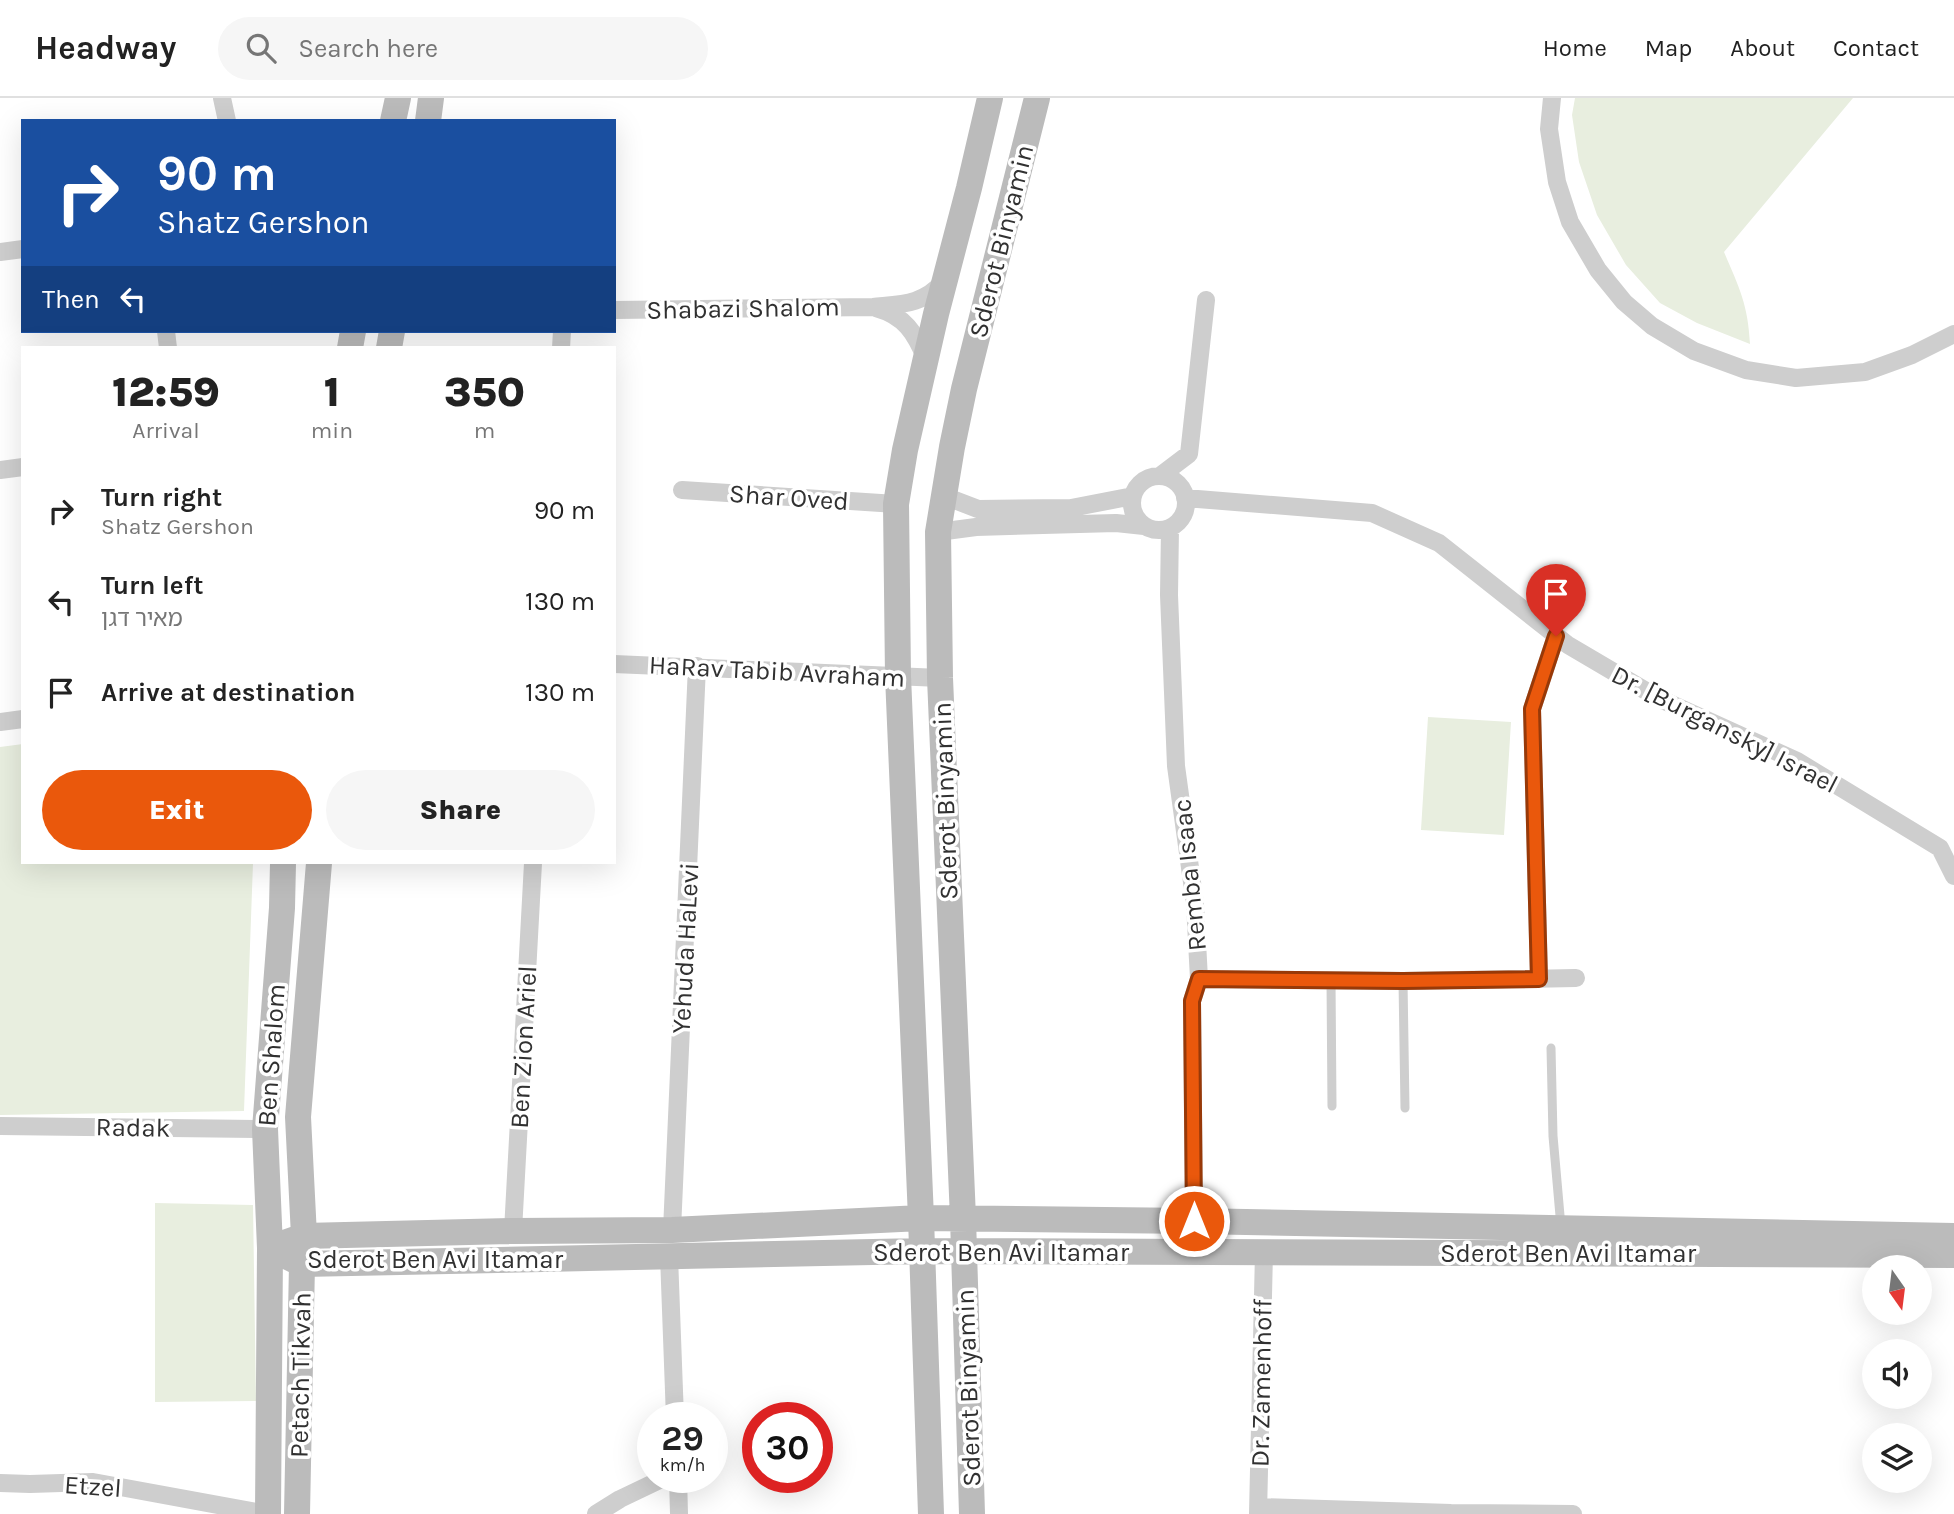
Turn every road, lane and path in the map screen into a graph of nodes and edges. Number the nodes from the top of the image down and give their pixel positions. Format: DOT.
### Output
graph roads {
  1 [pos="222,98"];
  2 [pos="398,98"];
  3 [pos="431,98"];
  4 [pos="990,98"];
  5 [pos="1037,98"];
  6 [pos="1552,98"];
  7 [pos="227,119"];
  8 [pos="394,119"];
  9 [pos="428,119"];
  10 [pos="21,249"];
  11 [pos="0,252"];
  12 [pos="945,280"];
  13 [pos="1206,300"];
  14 [pos="873,307"];
  15 [pos="616,310"];
  16 [pos="1954,334"];
  17 [pos="926,359"];
  18 [pos="21,467"];
  19 [pos="0,470"];
  20 [pos="1160,476"];
  21 [pos="682,490"];
  22 [pos="944,496"];
  23 [pos="1133,496"];
  24 [pos="1185,498"];
  25 [pos="896,504"];
  26 [pos="1144,527"];
  27 [pos="1170,528"];
  28 [pos="938,532"];
  29 [pos="1556,636"];
  30 [pos="616,664"];
  31 [pos="697,666"];
  32 [pos="898,676"];
  33 [pos="940,678"];
  34 [pos="21,719"];
  35 [pos="0,722"];
  36 [pos="283,864"];
  37 [pos="319,864"];
  38 [pos="533,864"];
  39 [pos="1954,876"];
  40 [pos="1576,978"];
  41 [pos="1199,979"];
  42 [pos="1539,979"];
  43 [pos="1331,980"];
  44 [pos="1403,981"];
  45 [pos="1551,1048"];
  46 [pos="1332,1106"];
  47 [pos="1405,1108"];
  48 [pos="0,1126"];
  49 [pos="265,1129"];
  50 [pos="921,1218"];
  51 [pos="962,1218"];
  52 [pos="1194,1221"];
  53 [pos="1561,1228"];
  54 [pos="672,1230"];
  55 [pos="513,1231"];
  56 [pos="304,1236"];
  57 [pos="1954,1236"];
  58 [pos="270,1248"];
  59 [pos="922,1251"];
  60 [pos="963,1251"];
  61 [pos="1264,1252"];
  62 [pos="1954,1255"];
  63 [pos="669,1256"];
  64 [pos="302,1265"];
  65 [pos="675,1402"];
  66 [pos="0,1483"];
  67 [pos="637,1491"];
  68 [pos="678,1493"];
  69 [pos="1259,1510"];
  70 [pos="1451,1513"];
  71 [pos="267,1514"];
  72 [pos="297,1514"];
  73 [pos="596,1514"];
  74 [pos="679,1514"];
  75 [pos="931,1514"];
  76 [pos="972,1514"];
  77 [pos="1573,1514"];
  1 -- 7 [label="street"];
  2 -- 8 [label="main road"];
  3 -- 9 [label="main road"];
  4 -- 12 [label="main road, Sderot Binyamin"];
  5 -- 22 [label="main road, Sderot Binyamin"];
  6 -- 16 [label="street"];
  10 -- 11 [label="street"];
  12 -- 14 [label="street, Shabazi Shalom"];
  12 -- 17 [label="main road, Sderot Binyamin"];
  13 -- 20 [label="street"];
  14 -- 15 [label="street, Shabazi Shalom"];
  14 -- 17 [label="street, Shabazi Shalom"];
  17 -- 25 [label="main road, Sderot Binyamin"];
  18 -- 19 [label="street"];
  20 -- 23 [label="street"];
  20 -- 24 [label="street"];
  21 -- 25 [label="street, Shar Oved"];
  22 -- 23 [label="street"];
  22 -- 28 [label="main road, Sderot Binyamin"];
  23 -- 26 [label="street"];
  24 -- 27 [label="street"];
  24 -- 29 [label="street, Dr. [Burgansky] Israel"];
  25 -- 32 [label="main road, Sderot Binyamin"];
  26 -- 27 [label="street"];
  26 -- 28 [label="street"];
  27 -- 41 [label="street, Remba Isaac"];
  28 -- 33 [label="main road, Sderot Binyamin"];
  29 -- 39 [label="street, Dr. [Burgansky] Israel"];
  29 -- 42 [label="street"];
  30 -- 31 [label="street, HaRav Tabib Avraham"];
  31 -- 32 [label="street, HaRav Tabib Avraham"];
  31 -- 54 [label="street, Yehuda HaLevi"];
  32 -- 33 [label="street, HaRav Tabib Avraham"];
  32 -- 50 [label="main road, Sderot Binyamin"];
  33 -- 51 [label="main road, Sderot Binyamin"];
  34 -- 35 [label="street"];
  36 -- 49 [label="main road, Ben Shalom"];
  37 -- 56 [label="main road, Ben Shalom"];
  38 -- 55 [label="street, Ben Zion Ariel"];
  40 -- 42 [label="street"];
  41 -- 43 [label="street"];
  41 -- 52 [label="street, Remba Isaac"];
  42 -- 44 [label="street"];
  43 -- 44 [label="street"];
  43 -- 46 [label="lane"];
  44 -- 47 [label="lane"];
  45 -- 53 [label="lane"];
  48 -- 49 [label="street, Radak"];
  49 -- 58 [label="main road, Ben Shalom"];
  50 -- 51 [label="main road, Sderot Ben Avi Itamar"];
  50 -- 54 [label="main road, Sderot Ben Avi Itamar"];
  50 -- 59 [label="main road, Sderot Binyamin"];
  51 -- 52 [label="main road, Sderot Ben Avi Itamar"];
  51 -- 60 [label="main road, Sderot Binyamin"];
  52 -- 53 [label="main road, Sderot Ben Avi Itamar"];
  53 -- 57 [label="main road, Sderot Ben Avi Itamar"];
  54 -- 55 [label="main road, Sderot Ben Avi Itamar"];
  55 -- 56 [label="main road, Sderot Ben Avi Itamar"];
  56 -- 58 [label="main road, Sderot Ben Avi Itamar"];
  56 -- 64 [label="main road, Petach Tikvah"];
  58 -- 64 [label="main road, Sderot Ben Avi Itamar"];
  58 -- 71 [label="main road, Petach Tikvah"];
  59 -- 60 [label="main road, Sderot Ben Avi Itamar"];
  59 -- 63 [label="main road, Sderot Ben Avi Itamar"];
  59 -- 75 [label="main road, Sderot Binyamin"];
  60 -- 61 [label="main road, Sderot Ben Avi Itamar"];
  60 -- 76 [label="main road, Sderot Binyamin"];
  61 -- 62 [label="main road, Sderot Ben Avi Itamar"];
  61 -- 69 [label="street, Dr. Zamenhoff"];
  63 -- 64 [label="main road, Sderot Ben Avi Itamar"];
  63 -- 65 [label="street"];
  64 -- 72 [label="main road, Petach Tikvah"];
  66 -- 71 [label="street, Etzel"];
  67 -- 73 [label="street"];
  68 -- 74 [label="street"];
  69 -- 70 [label="street"];
  70 -- 77 [label="street"];
}
